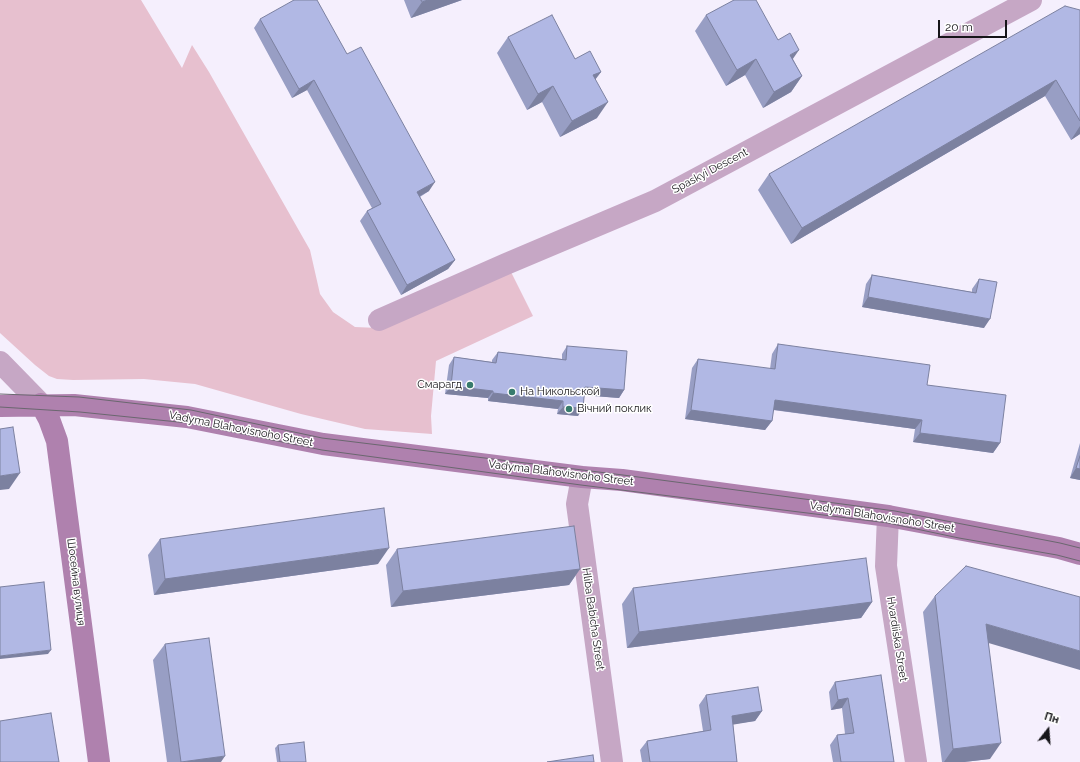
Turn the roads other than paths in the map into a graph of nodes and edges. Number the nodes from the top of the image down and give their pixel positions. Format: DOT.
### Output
graph roads {
  1 [pos="1031,0"];
  2 [pos="379,320"];
  3 [pos="0,362"];
  4 [pos="41,404"];
  5 [pos="0,406"];
  6 [pos="582,477"];
  7 [pos="888,516"];
  8 [pos="1080,554"];
  9 [pos="99,762"];
  10 [pos="612,762"];
  11 [pos="916,762"];
  1 -- 2 [label="street, Spaskyi Descent"];
  3 -- 4 [label="street"];
  4 -- 5 [label="street, Vadyma Blahovisnoho Street"];
  4 -- 6 [label="street, Vadyma Blahovisnoho Street"];
  4 -- 9 [label="street, Шосейна вулиця"];
  6 -- 7 [label="street, Vadyma Blahovisnoho Street"];
  6 -- 10 [label="street, Hliba Babicha Street"];
  7 -- 8 [label="street, Vadyma Blahovisnoho Street"];
  7 -- 11 [label="street, Hvardiiska Street"];
}
